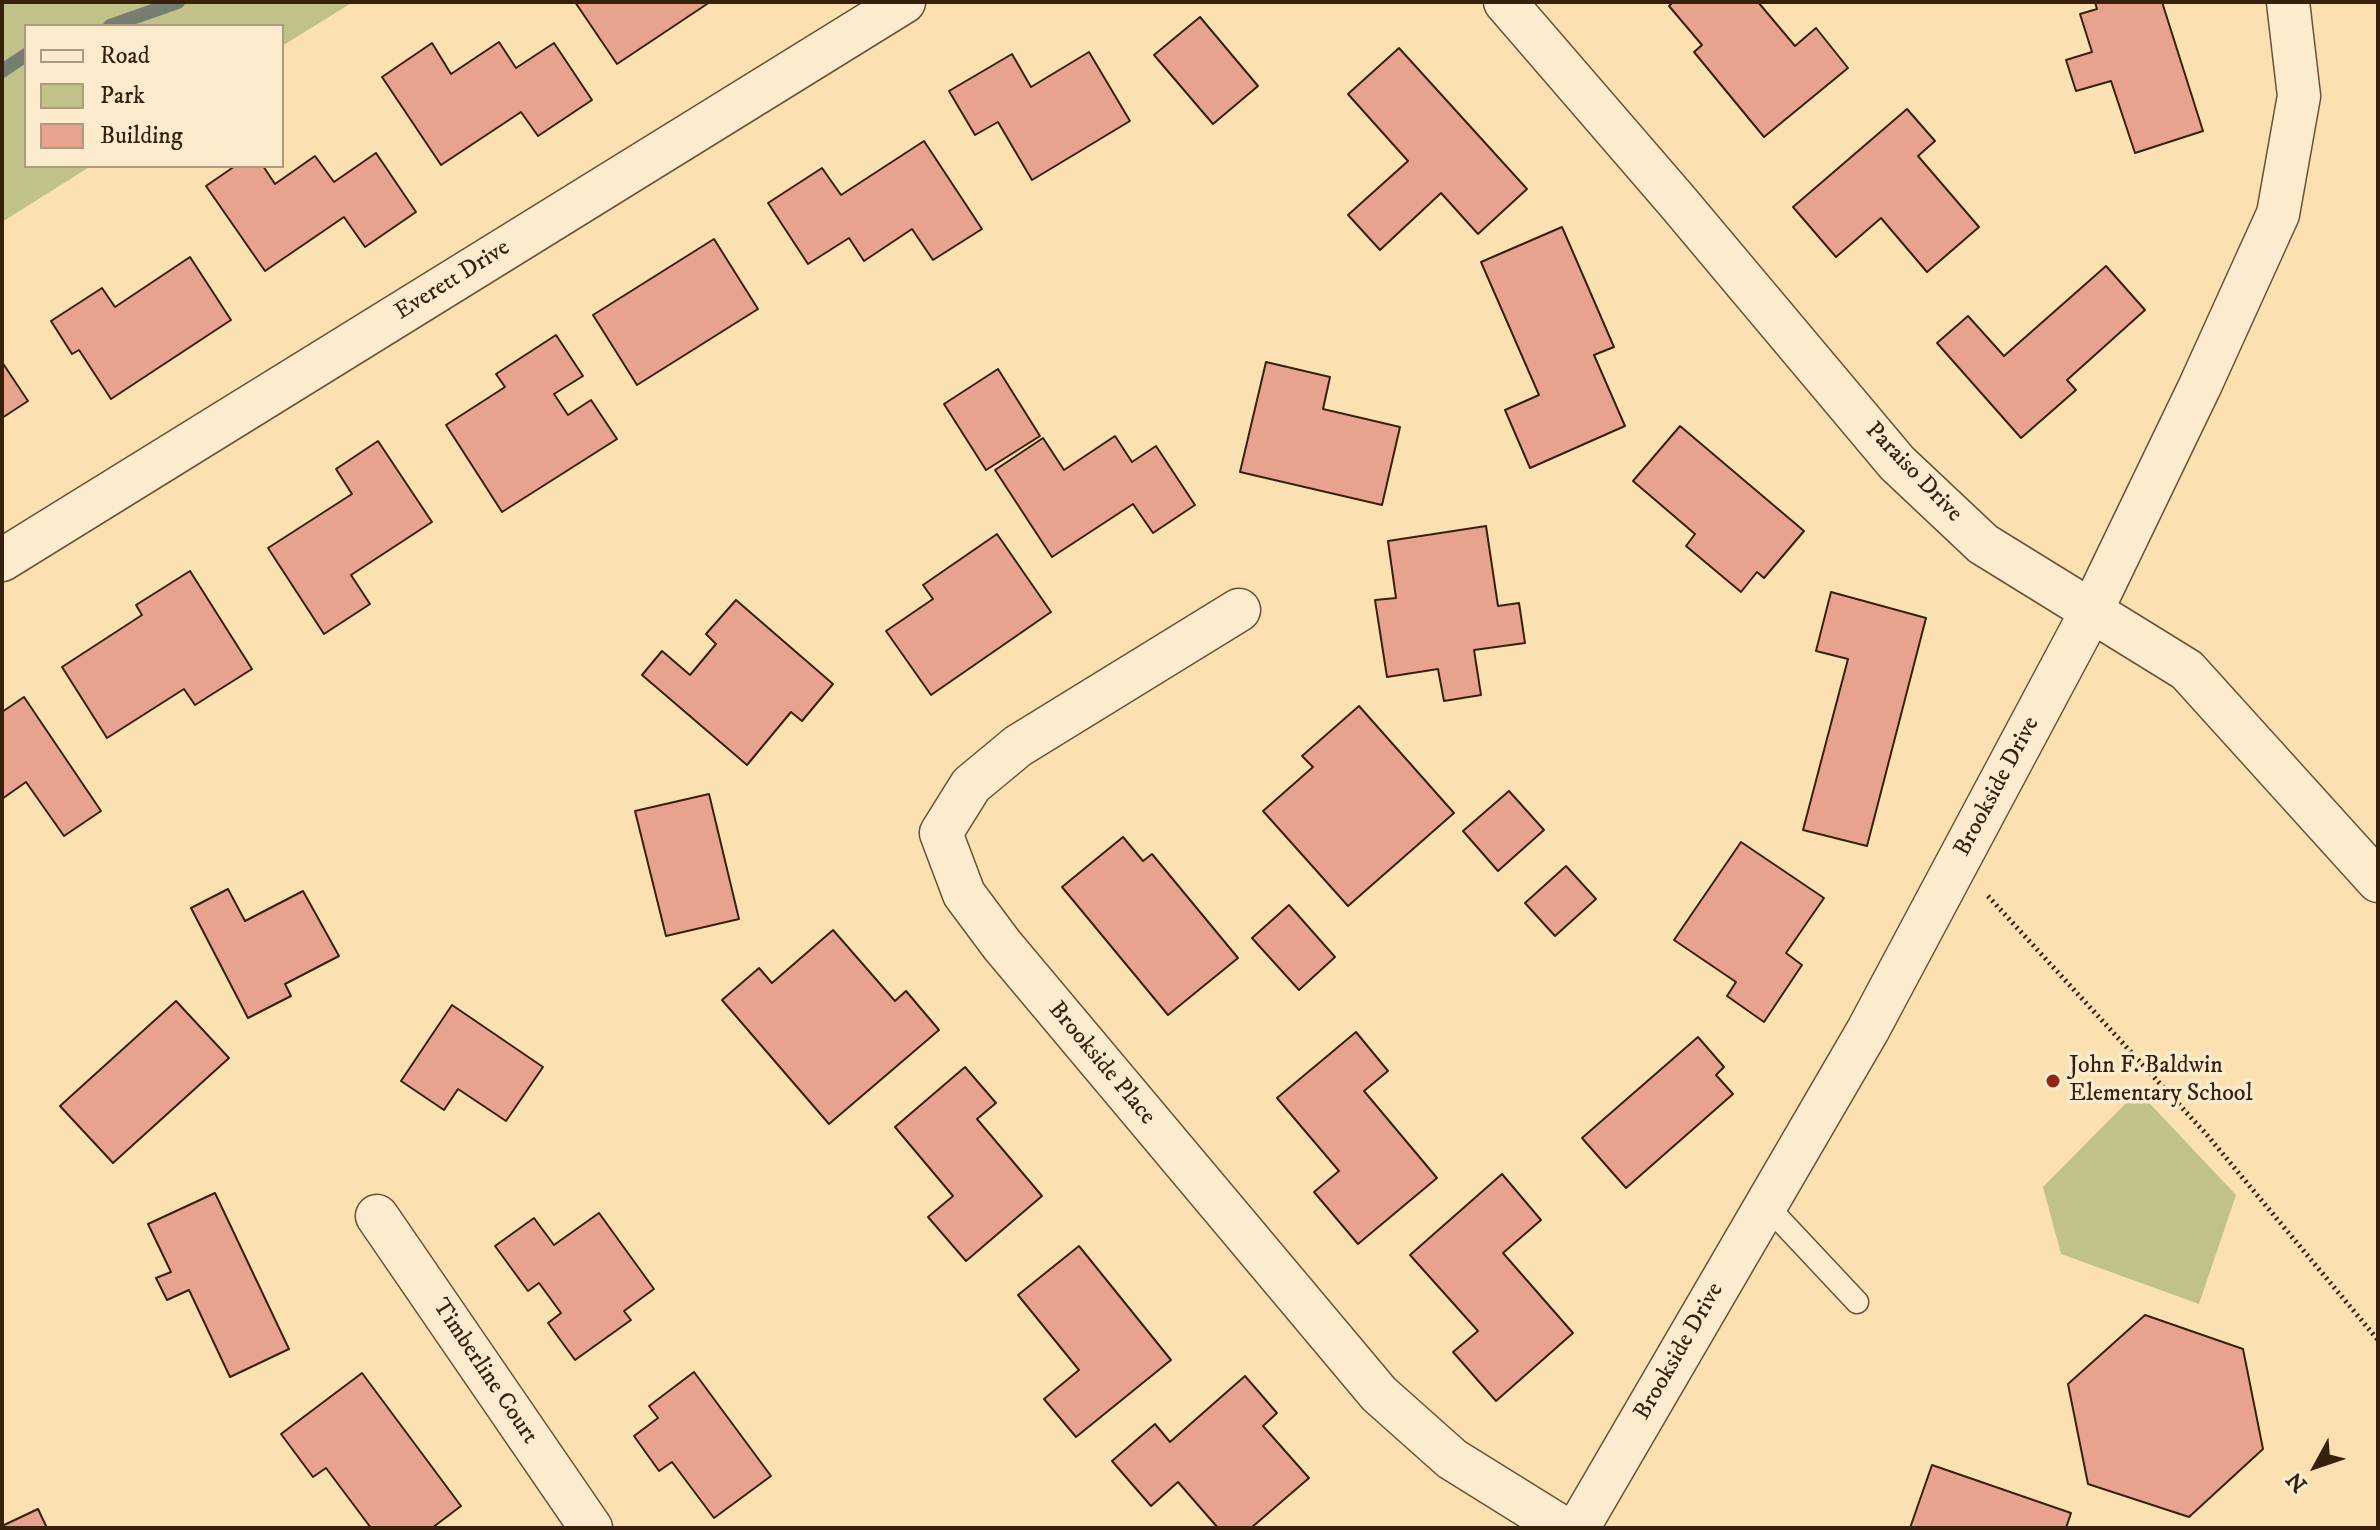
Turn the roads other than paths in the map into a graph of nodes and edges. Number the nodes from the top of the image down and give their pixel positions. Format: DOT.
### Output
graph roads {
  1 [pos="904,2"];
  2 [pos="1505,2"];
  3 [pos="2288,2"];
  4 [pos="2,560"];
  5 [pos="1239,610"];
  6 [pos="2092,610"];
  7 [pos="2378,881"];
  8 [pos="1766,1205"];
  9 [pos="377,1216"];
  10 [pos="1857,1302"];
  11 [pos="591,1528"];
  12 [pos="1563,1528"];
  13 [pos="1578,1528"];
  1 -- 4 [label="street, Everett Drive"];
  2 -- 6 [label="street, Paraiso Drive"];
  3 -- 6 [label="street, Brookside Drive"];
  5 -- 12 [label="street, Brookside Place"];
  6 -- 7 [label="street, Paraiso Drive"];
  6 -- 8 [label="street, Brookside Drive"];
  8 -- 10 [label="lane"];
  8 -- 13 [label="street, Brookside Drive"];
  9 -- 11 [label="street, Timberline Court"];
}
